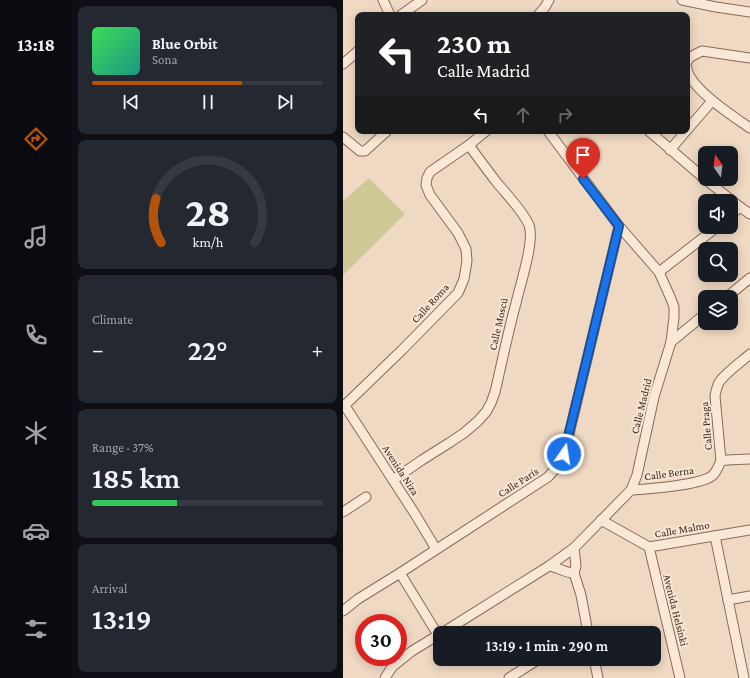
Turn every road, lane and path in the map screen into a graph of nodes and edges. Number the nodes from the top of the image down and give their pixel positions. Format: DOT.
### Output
graph roads {
  1 [pos="383,0"];
  2 [pos="422,0"];
  3 [pos="549,0"];
  4 [pos="682,0"];
  5 [pos="717,3"];
  6 [pos="389,12"];
  7 [pos="405,12"];
  8 [pos="541,12"];
  9 [pos="750,12"];
  10 [pos="355,54"];
  11 [pos="690,57"];
  12 [pos="750,58"];
  13 [pos="343,64"];
  14 [pos="690,76"];
  15 [pos="712,101"];
  16 [pos="690,127"];
  17 [pos="750,128"];
  18 [pos="384,134"];
  19 [pos="482,134"];
  20 [pos="550,134"];
  21 [pos="652,134"];
  22 [pos="684,134"];
  23 [pos="343,137"];
  24 [pos="469,145"];
  25 [pos="670,150"];
  26 [pos="698,173"];
  27 [pos="713,186"];
  28 [pos="740,208"];
  29 [pos="750,214"];
  30 [pos="619,226"];
  31 [pos="708,234"];
  32 [pos="659,272"];
  33 [pos="750,278"];
  34 [pos="735,290"];
  35 [pos="698,320"];
  36 [pos="671,342"];
  37 [pos="750,354"];
  38 [pos="344,406"];
  39 [pos="750,459"];
  40 [pos="721,461"];
  41 [pos="393,480"];
  42 [pos="631,490"];
  43 [pos="366,497"];
  44 [pos="343,512"];
  45 [pos="601,520"];
  46 [pos="750,530"];
  47 [pos="715,536"];
  48 [pos="649,547"];
  49 [pos="574,548"];
  50 [pos="436,549"];
  51 [pos="549,566"];
  52 [pos="399,573"];
  53 [pos="574,573"];
  54 [pos="750,596"];
  55 [pos="728,600"];
  56 [pos="343,612"];
  57 [pos="435,626"];
  58 [pos="453,626"];
  59 [pos="585,626"];
  60 [pos="433,638"];
  61 [pos="528,666"];
  62 [pos="595,666"];
  63 [pos="385,678"];
  64 [pos="509,678"];
  65 [pos="598,678"];
  66 [pos="680,678"];
  67 [pos="744,678"];
  1 -- 6 [label="street"];
  2 -- 7 [label="street"];
  3 -- 8 [label="street"];
  4 -- 5 [label="street"];
  5 -- 9 [label="street"];
  10 -- 13 [label="street"];
  11 -- 12 [label="street"];
  14 -- 15 [label="street"];
  15 -- 16 [label="street"];
  15 -- 17 [label="street"];
  18 -- 23 [label="street"];
  19 -- 24 [label="street, Calle Roma"];
  20 -- 30 [label="street, Calle Madrid"];
  21 -- 25 [label="street"];
  22 -- 25 [label="street"];
  24 -- 38 [label="street, Calle Roma"];
  24 -- 41 [label="street, Calle Moscú"];
  25 -- 26 [label="street"];
  27 -- 28 [label="street"];
  28 -- 29 [label="street"];
  30 -- 32 [label="street, Calle Madrid"];
  30 -- 50 [label="street, Calle París"];
  31 -- 32 [label="street"];
  32 -- 36 [label="street, Calle Madrid"];
  33 -- 34 [label="street"];
  35 -- 36 [label="street"];
  36 -- 42 [label="street, Calle Madrid"];
  37 -- 40 [label="street, Calle Praga"];
  38 -- 41 [label="street, Avenida Niza"];
  39 -- 40 [label="street"];
  40 -- 42 [label="street, Calle Berna"];
  41 -- 50 [label="street, Avenida Niza"];
  42 -- 45 [label="street, Calle Madrid"];
  43 -- 44 [label="street"];
  45 -- 48 [label="street, Calle Malmo"];
  45 -- 49 [label="street, Calle Madrid"];
  46 -- 47 [label="street, Calle Malmo"];
  47 -- 48 [label="street, Calle Malmo"];
  47 -- 55 [label="street"];
  48 -- 66 [label="street, Avenida Helsinki"];
  49 -- 51 [label="street, Calle Madrid"];
  49 -- 53 [label="street"];
  50 -- 52 [label="street, Calle París"];
  51 -- 53 [label="street"];
  51 -- 58 [label="street, Calle Madrid"];
  52 -- 56 [label="street, Calle París"];
  52 -- 57 [label="street"];
  53 -- 59 [label="street"];
  54 -- 55 [label="street"];
  55 -- 67 [label="street"];
  60 -- 63 [label="street, Calle Madrid"];
  61 -- 64 [label="street"];
  62 -- 65 [label="street"];
}
